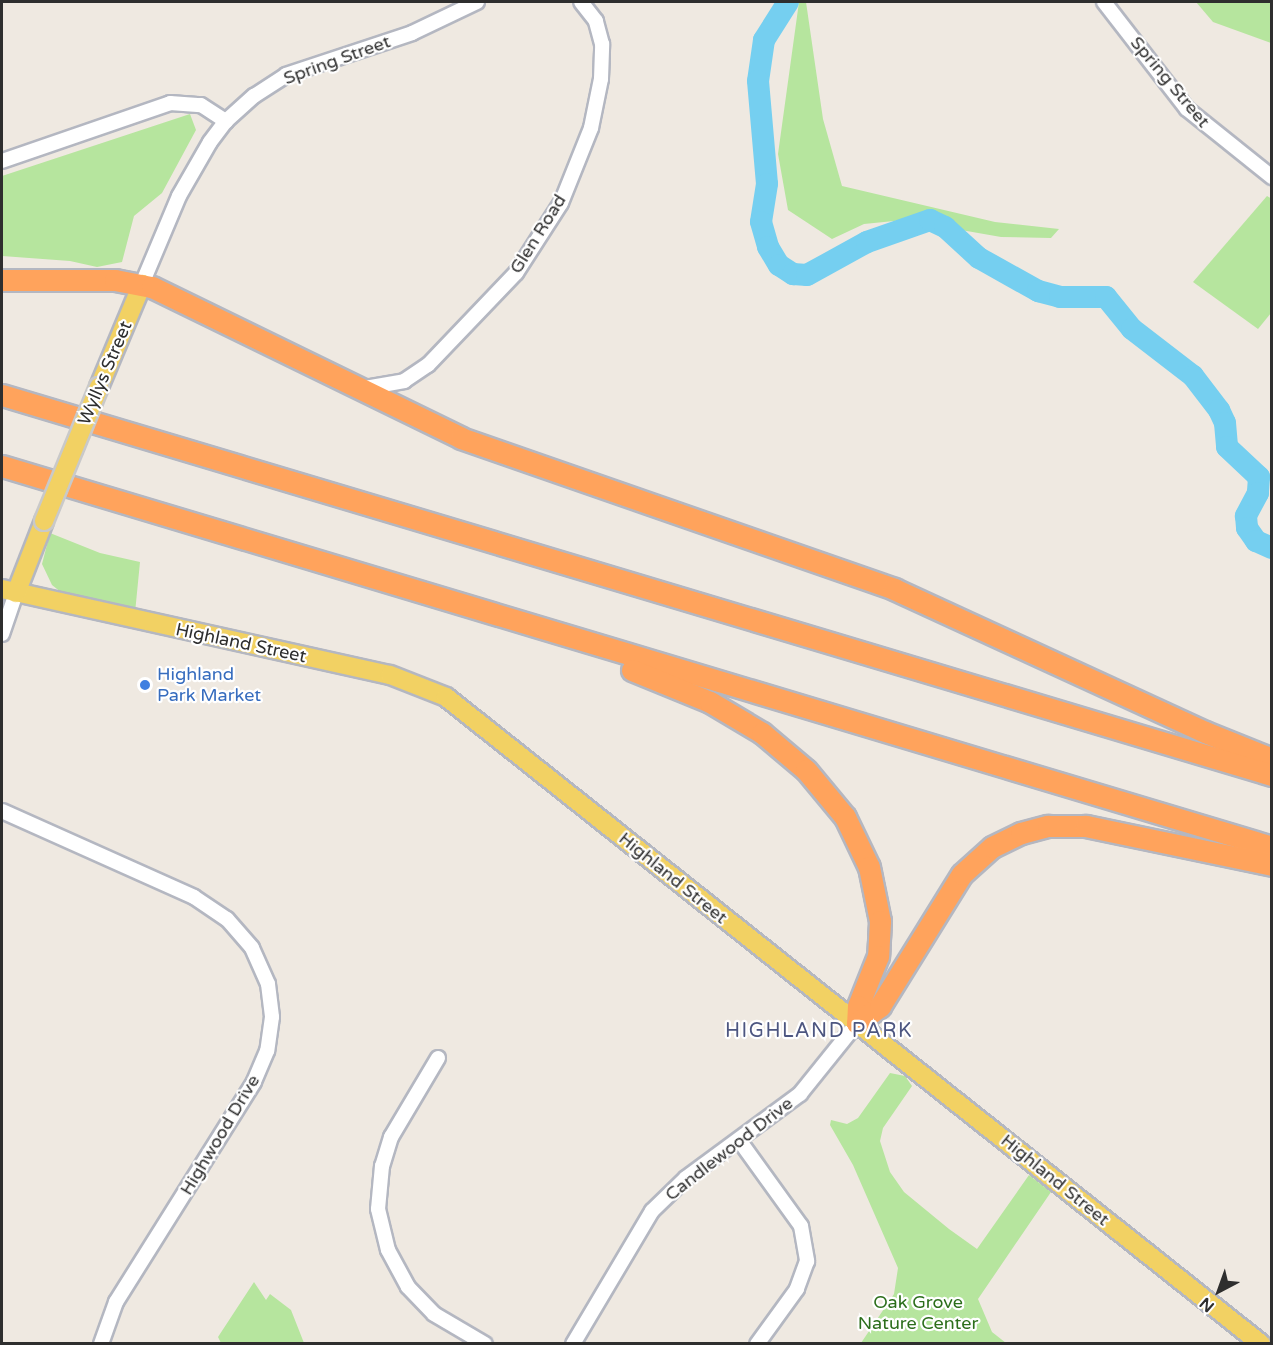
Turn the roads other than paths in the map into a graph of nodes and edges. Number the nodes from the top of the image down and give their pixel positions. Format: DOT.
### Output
graph roads {
  1 [pos="477,2"];
  2 [pos="581,2"];
  3 [pos="1104,2"];
  4 [pos="226,121"];
  5 [pos="2,161"];
  6 [pos="1272,177"];
  7 [pos="2,280"];
  8 [pos="142,284"];
  9 [pos="354,387"];
  10 [pos="2,395"];
  11 [pos="2,466"];
  12 [pos="9,591"];
  13 [pos="544,630"];
  14 [pos="2,634"];
  15 [pos="1272,759"];
  16 [pos="1272,775"];
  17 [pos="2,811"];
  18 [pos="1272,847"];
  19 [pos="1272,865"];
  20 [pos="857,1023"];
  21 [pos="438,1058"];
  22 [pos="739,1140"];
  23 [pos="101,1344"];
  24 [pos="485,1344"];
  25 [pos="573,1344"];
  26 [pos="757,1344"];
  27 [pos="1261,1344"];
  1 -- 4 [label="street, Spring Street"];
  2 -- 9 [label="street, Glen Road"];
  3 -- 6 [label="street, Spring Street"];
  4 -- 5 [label="street"];
  4 -- 8 [label="street, Wyllys Street"];
  7 -- 8 [label="highway"];
  8 -- 9 [label="highway"];
  8 -- 12 [label="main road, Wyllys Street, bridge"];
  9 -- 15 [label="highway"];
  10 -- 16 [label="highway"];
  11 -- 13 [label="highway"];
  12 -- 14 [label="street, Wyllys Street"];
  12 -- 20 [label="main road, Highland Street"];
  13 -- 18 [label="highway"];
  13 -- 20 [label="highway"];
  17 -- 23 [label="street, Highwood Drive"];
  19 -- 20 [label="highway"];
  20 -- 22 [label="street, Candlewood Drive"];
  20 -- 27 [label="main road, Highland Street"];
  21 -- 24 [label="street"];
  22 -- 25 [label="street, Candlewood Drive"];
  22 -- 26 [label="street"];
}
